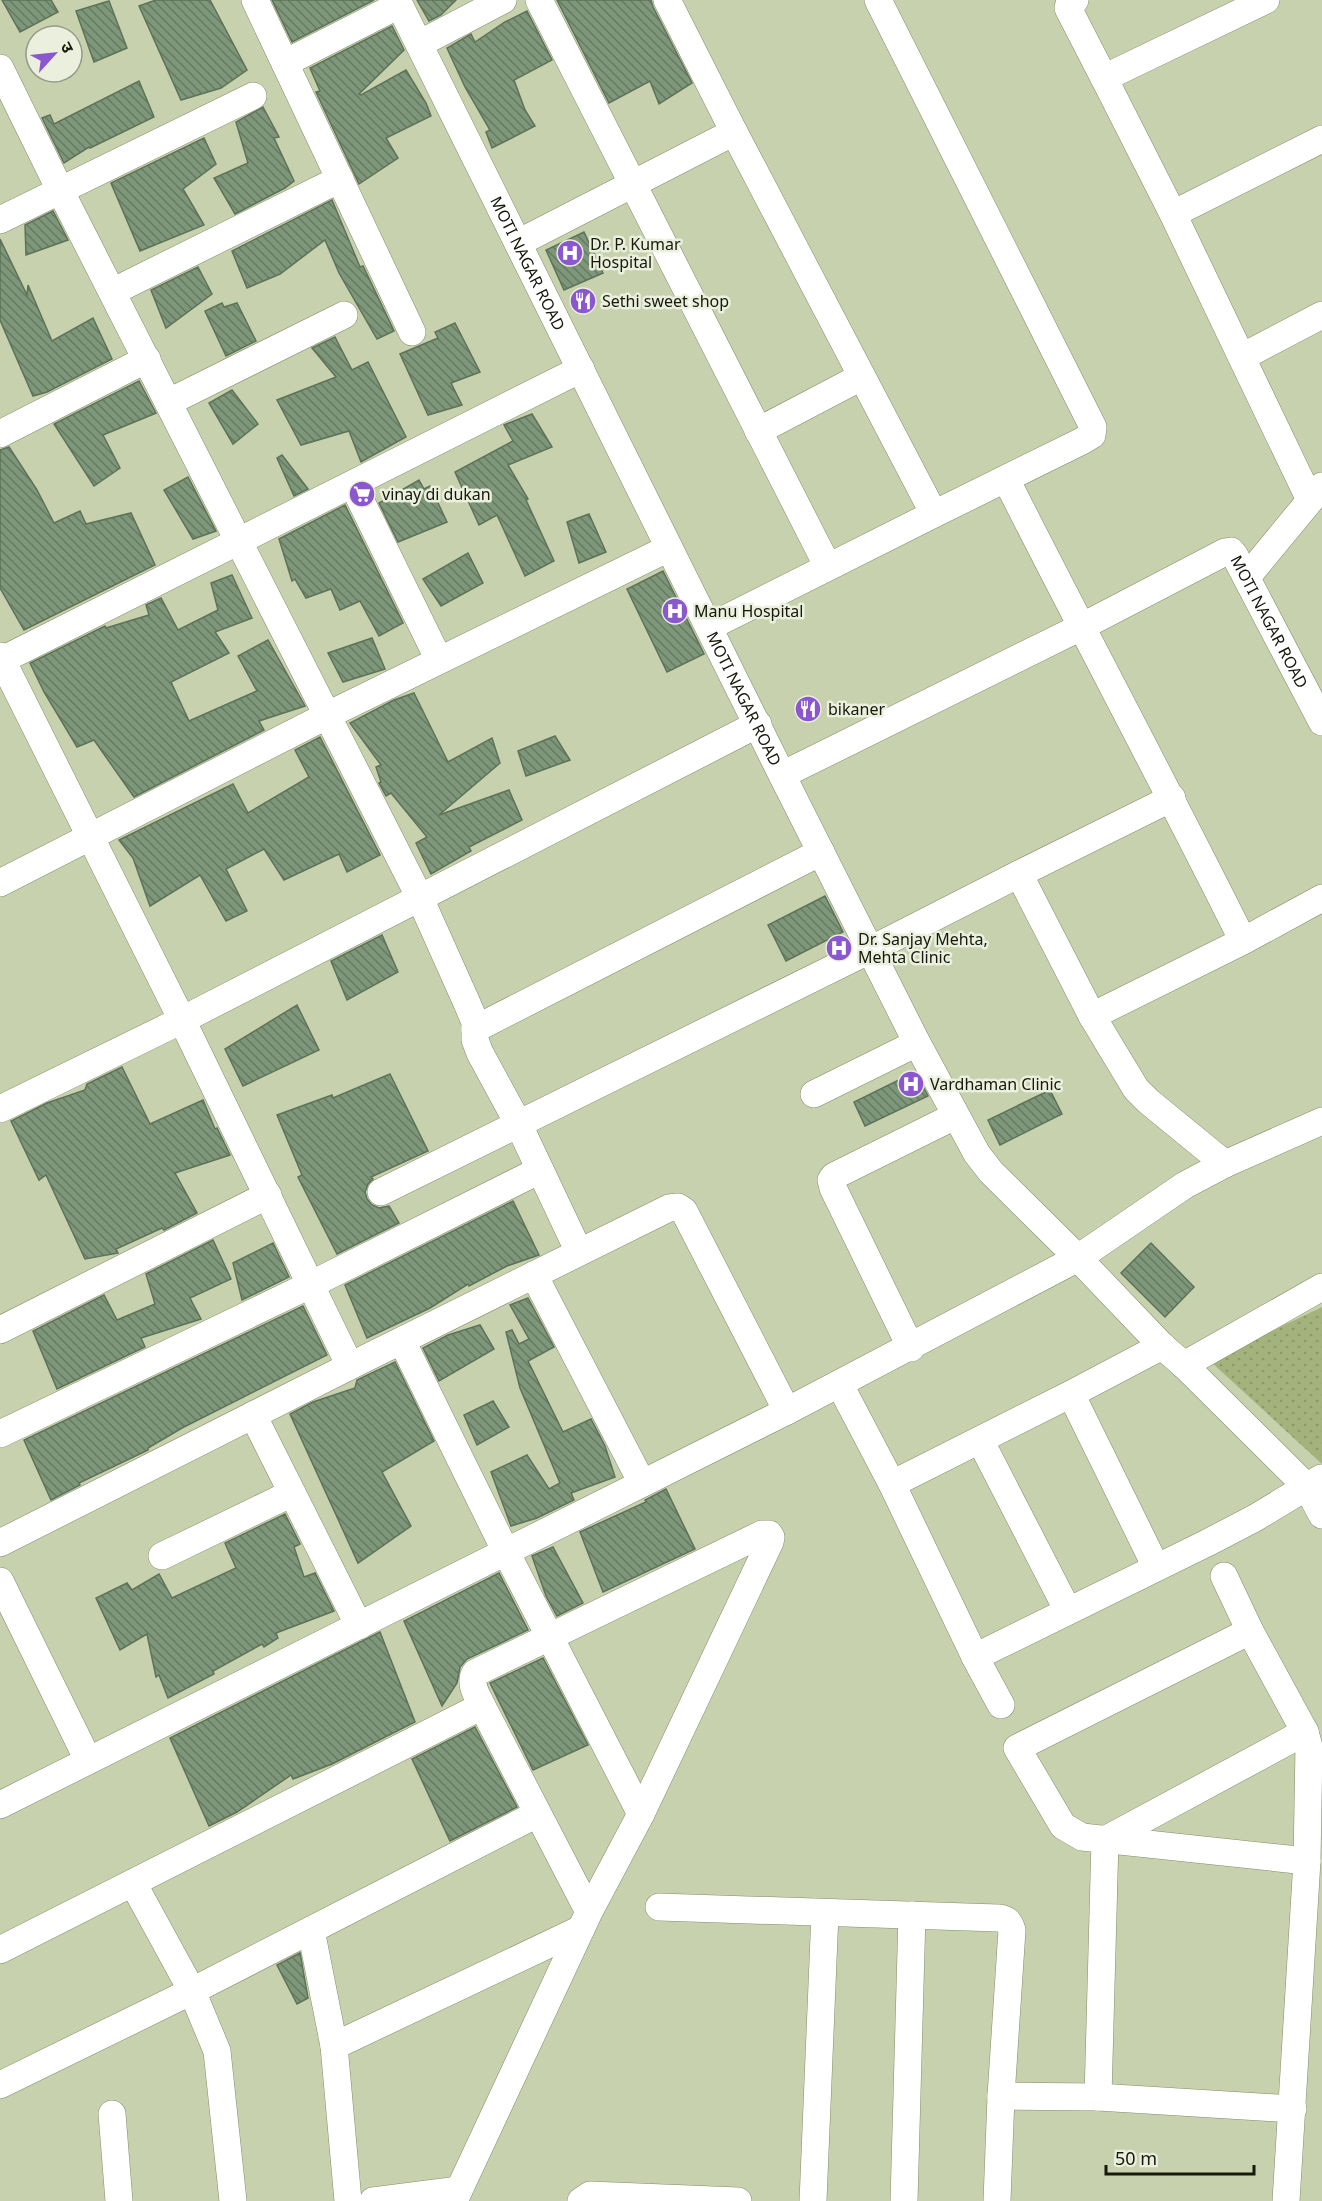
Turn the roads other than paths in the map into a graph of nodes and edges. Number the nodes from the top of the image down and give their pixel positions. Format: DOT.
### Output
graph roads {
  1 [pos="255,0"];
  2 [pos="503,0"];
  3 [pos="539,0"];
  4 [pos="667,0"];
  5 [pos="878,0"];
  6 [pos="1075,0"];
  7 [pos="1266,0"];
  8 [pos="398,3"];
  9 [pos="419,44"];
  10 [pos="285,63"];
  11 [pos="0,68"];
  12 [pos="1104,78"];
  13 [pos="253,96"];
  14 [pos="734,132"];
  15 [pos="1322,139"];
  16 [pos="340,179"];
  17 [pos="632,185"];
  18 [pos="60,190"];
  19 [pos="1173,214"];
  20 [pos="0,220"];
  21 [pos="518,243"];
  22 [pos="112,292"];
  23 [pos="344,315"];
  24 [pos="1322,315"];
  25 [pos="412,332"];
  26 [pos="1242,357"];
  27 [pos="147,359"];
  28 [pos="581,369"];
  29 [pos="861,377"];
  30 [pos="169,402"];
  31 [pos="758,431"];
  32 [pos="0,434"];
  33 [pos="1006,479"];
  34 [pos="353,484"];
  35 [pos="1316,493"];
  36 [pos="934,514"];
  37 [pos="239,540"];
  38 [pos="669,548"];
  39 [pos="828,567"];
  40 [pos="1247,577"];
  41 [pos="709,627"];
  42 [pos="1081,627"];
  43 [pos="1,659"];
  44 [pos="439,660"];
  45 [pos="328,715"];
  46 [pos="1322,722"];
  47 [pos="758,724"];
  48 [pos="782,775"];
  49 [pos="1172,798"];
  50 [pos="90,837"];
  51 [pos="821,852"];
  52 [pos="1019,874"];
  53 [pos="0,883"];
  54 [pos="419,896"];
  55 [pos="1322,898"];
  56 [pos="1243,940"];
  57 [pos="870,950"];
  58 [pos="1092,1016"];
  59 [pos="182,1020"];
  60 [pos="475,1029"];
  61 [pos="917,1043"];
  62 [pos="814,1094"];
  63 [pos="0,1109"];
  64 [pos="955,1116"];
  65 [pos="1322,1121"];
  66 [pos="518,1123"];
  67 [pos="1225,1164"];
  68 [pos="540,1170"];
  69 [pos="381,1192"];
  70 [pos="268,1195"];
  71 [pos="579,1252"];
  72 [pos="1078,1258"];
  73 [pos="534,1275"];
  74 [pos="312,1284"];
  75 [pos="1322,1287"];
  76 [pos="0,1330"];
  77 [pos="402,1341"];
  78 [pos="1162,1346"];
  79 [pos="911,1348"];
  80 [pos="1184,1365"];
  81 [pos="350,1366"];
  82 [pos="840,1385"];
  83 [pos="1071,1395"];
  84 [pos="787,1411"];
  85 [pos="253,1415"];
  86 [pos="0,1434"];
  87 [pos="980,1440"];
  88 [pos="1314,1482"];
  89 [pos="642,1483"];
  90 [pos="892,1484"];
  91 [pos="292,1493"];
  92 [pos="1322,1515"];
  93 [pos="0,1543"];
  94 [pos="506,1552"];
  95 [pos="162,1556"];
  96 [pos="1156,1567"];
  97 [pos="1224,1575"];
  98 [pos="0,1581"];
  99 [pos="1068,1611"];
  100 [pos="359,1626"];
  101 [pos="1250,1631"];
  102 [pos="551,1637"];
  103 [pos="975,1657"];
  104 [pos="1001,1705"];
  105 [pos="482,1706"];
  106 [pos="1305,1732"];
  107 [pos="88,1760"];
  108 [pos="0,1806"];
  109 [pos="537,1814"];
  110 [pos="641,1814"];
  111 [pos="1105,1840"];
  112 [pos="1307,1861"];
  113 [pos="133,1883"];
  114 [pos="659,1907"];
  115 [pos="825,1913"];
  116 [pos="912,1915"];
  117 [pos="585,1921"];
  118 [pos="311,1930"];
  119 [pos="0,1950"];
  120 [pos="192,1991"];
  121 [pos="334,2046"];
  122 [pos="0,2085"];
  123 [pos="1001,2096"];
  124 [pos="1098,2097"];
  125 [pos="1293,2109"];
  126 [pos="112,2114"];
  127 [pos="457,2196"];
  128 [pos="119,2201"];
  129 [pos="234,2201"];
  130 [pos="348,2201"];
  131 [pos="373,2201"];
  132 [pos="581,2201"];
  133 [pos="738,2201"];
  134 [pos="813,2201"];
  135 [pos="904,2201"];
  136 [pos="997,2201"];
  137 [pos="1286,2201"];
  1 -- 10 [label="street"];
  2 -- 9 [label="street"];
  3 -- 17 [label="street"];
  4 -- 14 [label="street"];
  5 -- 33 [label="street"];
  6 -- 12 [label="street"];
  7 -- 12 [label="street"];
  8 -- 9 [label="street, MOTI NAGAR ROAD"];
  8 -- 10 [label="street"];
  9 -- 21 [label="street, MOTI NAGAR ROAD"];
  10 -- 16 [label="street"];
  11 -- 18 [label="street"];
  12 -- 19 [label="street"];
  13 -- 18 [label="street"];
  14 -- 17 [label="street"];
  14 -- 29 [label="street"];
  15 -- 19 [label="street"];
  16 -- 22 [label="street"];
  16 -- 25 [label="street"];
  17 -- 21 [label="street"];
  17 -- 31 [label="street"];
  18 -- 20 [label="street"];
  18 -- 22 [label="street"];
  19 -- 26 [label="street"];
  21 -- 28 [label="street, MOTI NAGAR ROAD"];
  22 -- 27 [label="street"];
  23 -- 30 [label="street"];
  24 -- 26 [label="street"];
  26 -- 35 [label="street"];
  27 -- 30 [label="street"];
  27 -- 32 [label="street"];
  28 -- 34 [label="street"];
  28 -- 38 [label="street, MOTI NAGAR ROAD"];
  29 -- 31 [label="street"];
  29 -- 36 [label="street"];
  30 -- 37 [label="street"];
  31 -- 39 [label="street"];
  33 -- 36 [label="street"];
  33 -- 42 [label="street"];
  34 -- 37 [label="street"];
  34 -- 44 [label="street"];
  35 -- 40 [label="street"];
  36 -- 39 [label="street"];
  37 -- 43 [label="street"];
  37 -- 45 [label="street"];
  38 -- 41 [label="street, MOTI NAGAR ROAD"];
  38 -- 44 [label="street"];
  39 -- 41 [label="street"];
  40 -- 42 [label="street, MOTI NAGAR ROAD"];
  40 -- 46 [label="street, MOTI NAGAR ROAD"];
  41 -- 47 [label="street, MOTI NAGAR ROAD"];
  42 -- 48 [label="street, MOTI NAGAR ROAD"];
  42 -- 49 [label="street"];
  43 -- 50 [label="street"];
  44 -- 45 [label="street"];
  45 -- 50 [label="street"];
  45 -- 54 [label="street"];
  47 -- 48 [label="street, MOTI NAGAR ROAD"];
  47 -- 54 [label="street"];
  48 -- 51 [label="street"];
  49 -- 52 [label="street"];
  49 -- 56 [label="street"];
  50 -- 53 [label="street"];
  50 -- 59 [label="street"];
  51 -- 57 [label="street"];
  51 -- 60 [label="street"];
  52 -- 57 [label="street"];
  52 -- 58 [label="street"];
  54 -- 59 [label="street"];
  54 -- 60 [label="street"];
  55 -- 56 [label="street"];
  56 -- 58 [label="street"];
  57 -- 61 [label="street"];
  57 -- 66 [label="street"];
  58 -- 67 [label="street"];
  59 -- 63 [label="street"];
  59 -- 70 [label="street"];
  60 -- 66 [label="street"];
  61 -- 62 [label="street"];
  61 -- 64 [label="street"];
  64 -- 72 [label="street"];
  64 -- 79 [label="street"];
  65 -- 67 [label="street"];
  66 -- 68 [label="street"];
  66 -- 69 [label="street"];
  67 -- 72 [label="street"];
  68 -- 71 [label="street"];
  68 -- 74 [label="street"];
  70 -- 74 [label="street"];
  70 -- 76 [label="street"];
  71 -- 73 [label="street"];
  71 -- 84 [label="street"];
  72 -- 78 [label="street"];
  72 -- 79 [label="street"];
  73 -- 77 [label="street"];
  73 -- 89 [label="street"];
  74 -- 81 [label="street"];
  74 -- 86 [label="street"];
  75 -- 80 [label="street"];
  77 -- 81 [label="street"];
  77 -- 94 [label="street"];
  78 -- 80 [label="street"];
  78 -- 83 [label="street"];
  79 -- 82 [label="street"];
  80 -- 88 [label="street"];
  81 -- 85 [label="street"];
  82 -- 84 [label="street"];
  82 -- 90 [label="street"];
  83 -- 87 [label="street"];
  83 -- 96 [label="street"];
  84 -- 89 [label="street"];
  85 -- 91 [label="street"];
  85 -- 93 [label="street"];
  87 -- 90 [label="street"];
  87 -- 99 [label="street"];
  88 -- 92 [label="street"];
  88 -- 96 [label="street"];
  89 -- 94 [label="street"];
  90 -- 103 [label="street"];
  91 -- 95 [label="street"];
  91 -- 100 [label="street"];
  94 -- 100 [label="street"];
  94 -- 102 [label="street"];
  96 -- 99 [label="street"];
  97 -- 101 [label="street"];
  98 -- 107 [label="street"];
  99 -- 103 [label="street"];
  100 -- 107 [label="street"];
  101 -- 106 [label="street"];
  101 -- 111 [label="street"];
  102 -- 105 [label="street"];
  102 -- 110 [label="street"];
  102 -- 110 [label="street"];
  103 -- 104 [label="street"];
  105 -- 109 [label="street"];
  105 -- 113 [label="street"];
  106 -- 111 [label="street"];
  106 -- 112 [label="street"];
  107 -- 108 [label="street"];
  109 -- 117 [label="street"];
  109 -- 118 [label="street"];
  110 -- 117 [label="street"];
  111 -- 112 [label="street"];
  111 -- 124 [label="street"];
  112 -- 125 [label="street"];
  113 -- 119 [label="street"];
  113 -- 120 [label="street"];
  114 -- 115 [label="street"];
  115 -- 116 [label="street"];
  115 -- 134 [label="street"];
  116 -- 123 [label="street"];
  116 -- 135 [label="street"];
  117 -- 121 [label="street"];
  117 -- 127 [label="street"];
  118 -- 120 [label="street"];
  118 -- 121 [label="street"];
  120 -- 122 [label="street"];
  120 -- 129 [label="street"];
  121 -- 130 [label="street"];
  123 -- 124 [label="street"];
  123 -- 136 [label="street"];
  124 -- 125 [label="street"];
  125 -- 137 [label="street"];
  126 -- 128 [label="street"];
  127 -- 131 [label="street"];
  132 -- 133 [label="street"];
}
